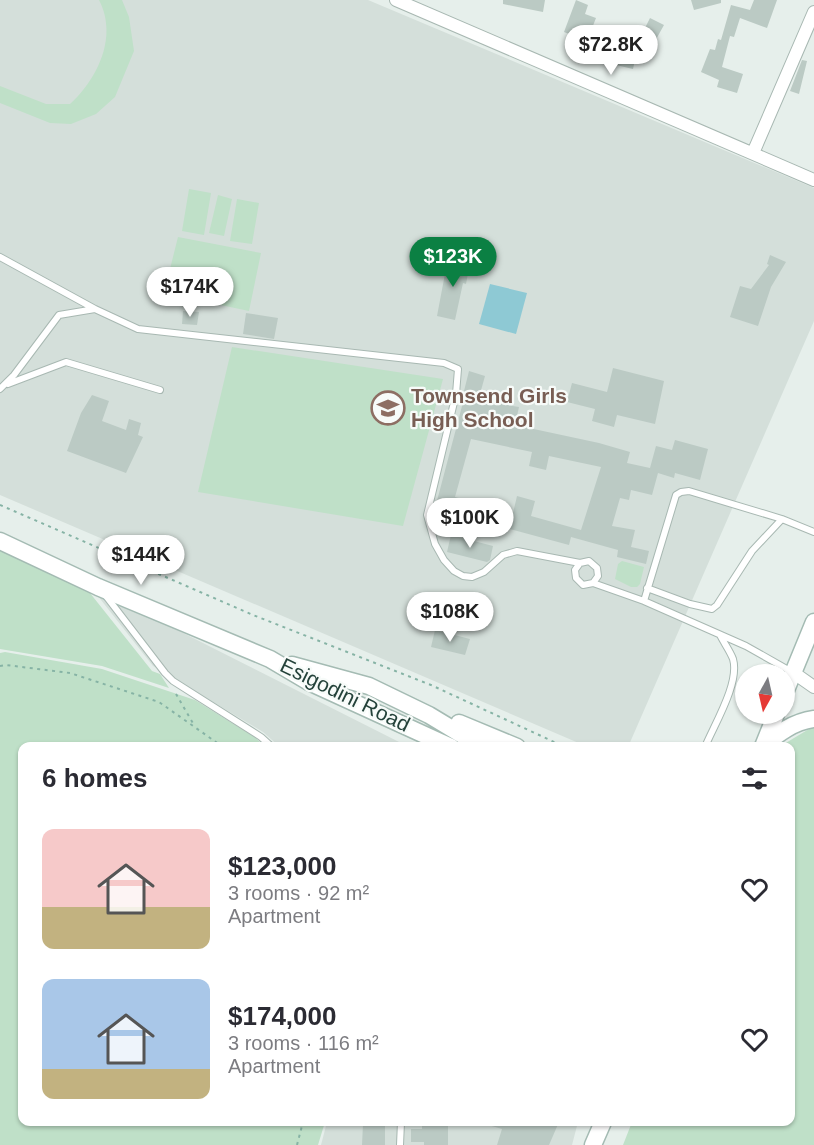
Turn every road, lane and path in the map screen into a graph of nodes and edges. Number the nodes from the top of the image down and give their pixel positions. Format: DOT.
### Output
graph roads {
  1 [pos="396,0"];
  2 [pos="814,12"];
  3 [pos="753,153"];
  4 [pos="814,180"];
  5 [pos="0,257"];
  6 [pos="95,309"];
  7 [pos="2,387"];
  8 [pos="160,390"];
  9 [pos="0,505"];
  10 [pos="782,519"];
  11 [pos="798,524"];
  12 [pos="814,525"];
  13 [pos="814,532"];
  14 [pos="0,541"];
  15 [pos="580,563"];
  16 [pos="593,583"];
  17 [pos="99,587"];
  18 [pos="647,588"];
  19 [pos="644,601"];
  20 [pos="814,624"];
  21 [pos="720,634"];
  22 [pos="270,659"];
  23 [pos="778,664"];
  24 [pos="0,666"];
  25 [pos="795,671"];
  26 [pos="165,673"];
  27 [pos="795,674"];
  28 [pos="369,686"];
  29 [pos="814,687"];
  30 [pos="814,719"];
  31 [pos="773,724"];
  32 [pos="195,727"];
  33 [pos="216,742"];
  34 [pos="266,742"];
  35 [pos="440,742"];
  36 [pos="474,742"];
  37 [pos="505,742"];
  38 [pos="554,742"];
  39 [pos="707,742"];
  40 [pos="765,742"];
  41 [pos="769,742"];
  42 [pos="302,1126"];
  43 [pos="401,1126"];
  44 [pos="590,1126"];
  45 [pos="601,1126"];
  46 [pos="297,1145"];
  47 [pos="400,1145"];
  48 [pos="586,1145"];
  49 [pos="593,1145"];
  1 -- 3 [label="street"];
  2 -- 3 [label="street"];
  3 -- 4 [label="street"];
  5 -- 6 [label="lane"];
  6 -- 7 [label="lane"];
  6 -- 15 [label="lane"];
  7 -- 8 [label="lane"];
  9 -- 38 [label="path"];
  10 -- 11 [label="lane"];
  10 -- 18 [label="lane"];
  10 -- 18 [label="lane"];
  11 -- 12 [label="lane"];
  11 -- 13 [label="lane"];
  14 -- 17 [label="main road, Esigodini Road"];
  15 -- 16 [label="lane"];
  15 -- 16 [label="lane"];
  16 -- 19 [label="lane"];
  17 -- 22 [label="main road, Esigodini Road"];
  17 -- 26 [label="lane"];
  18 -- 19 [label="lane"];
  19 -- 21 [label="lane"];
  20 -- 25 [label="main road"];
  21 -- 23 [label="lane"];
  21 -- 39 [label="lane"];
  22 -- 28 [label="main road, Esigodini Road"];
  22 -- 35 [label="main road, Esigodini Road"];
  24 -- 32 [label="path"];
  26 -- 32 [label="path"];
  26 -- 34 [label="lane"];
  27 -- 29 [label="street"];
  28 -- 36 [label="main road, Esigodini Road"];
  28 -- 37 [label="main road"];
  30 -- 41 [label="main road"];
  31 -- 40 [label="main road"];
  32 -- 33 [label="path"];
  42 -- 46 [label="path"];
  43 -- 47 [label="lane"];
  44 -- 48 [label="main road"];
  45 -- 49 [label="main road"];
}
